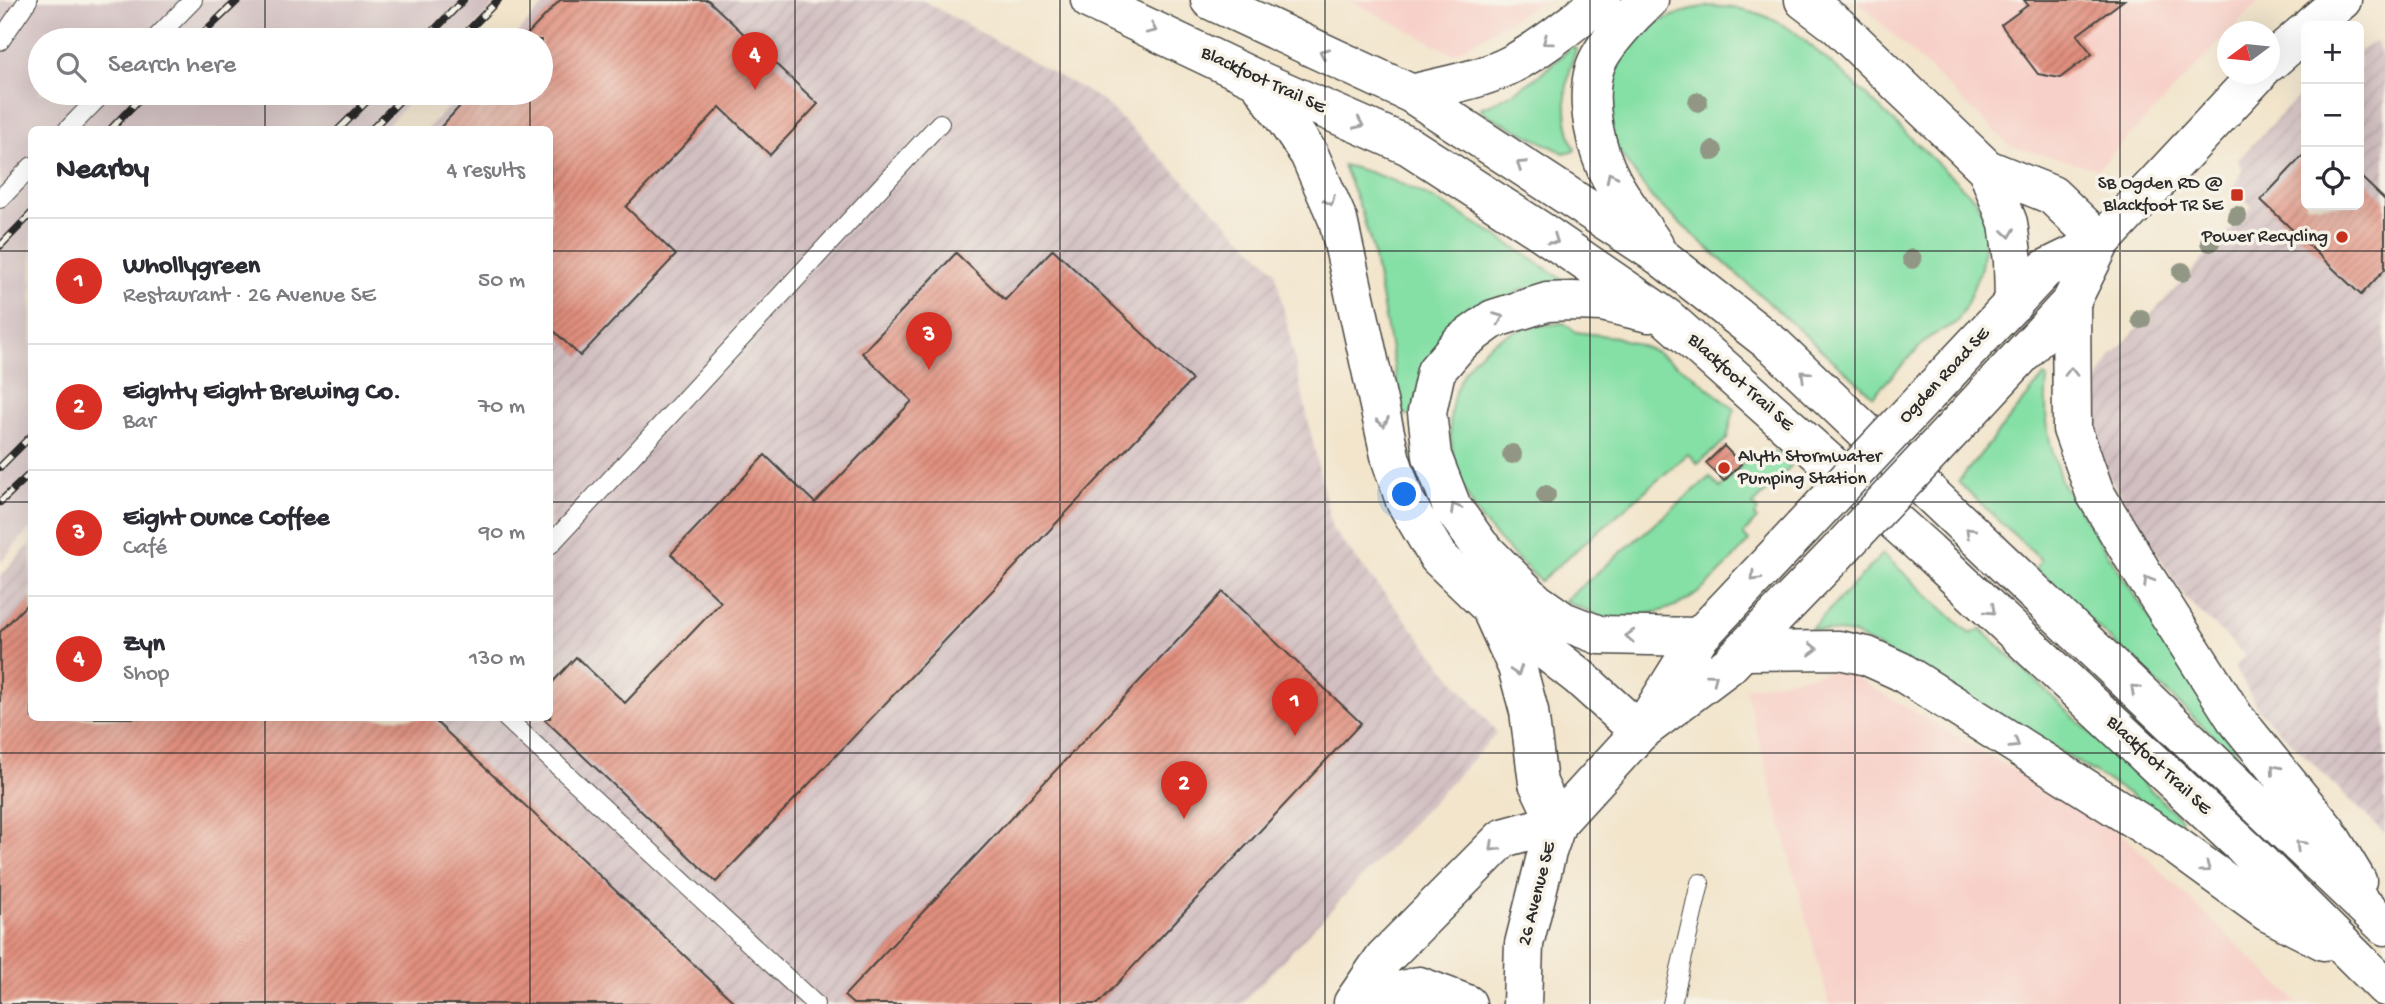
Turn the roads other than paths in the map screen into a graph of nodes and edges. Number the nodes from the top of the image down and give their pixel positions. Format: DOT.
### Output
graph roads {
  1 [pos="28,0"];
  2 [pos="175,0"];
  3 [pos="193,0"];
  4 [pos="1090,0"];
  5 [pos="1210,0"];
  6 [pos="1602,0"];
  7 [pos="1649,0"];
  8 [pos="1804,0"];
  9 [pos="2342,0"];
  10 [pos="2317,21"];
  11 [pos="172,22"];
  12 [pos="166,28"];
  13 [pos="2301,35"];
  14 [pos="0,41"];
  15 [pos="2280,53"];
  16 [pos="1258,80"];
  17 [pos="2249,84"];
  18 [pos="1412,94"];
  19 [pos="91,105"];
  20 [pos="940,122"];
  21 [pos="71,126"];
  22 [pos="1987,169"];
  23 [pos="28,170"];
  24 [pos="0,199"];
  25 [pos="2101,242"];
  26 [pos="1660,256"];
  27 [pos="2071,302"];
  28 [pos="2014,303"];
  29 [pos="1667,318"];
  30 [pos="1802,528"];
  31 [pos="553,542"];
  32 [pos="1833,557"];
  33 [pos="1491,608"];
  34 [pos="1699,637"];
  35 [pos="1745,651"];
  36 [pos="509,721"];
  37 [pos="1640,732"];
  38 [pos="1557,823"];
  39 [pos="1700,883"];
  40 [pos="2384,926"];
  41 [pos="2357,958"];
  42 [pos="2385,987"];
  43 [pos="815,1004"];
  44 [pos="1467,1004"];
  45 [pos="1522,1004"];
  46 [pos="1672,1004"];
  1 -- 14 [label="lane"];
  2 -- 11 [label="lane"];
  3 -- 11 [label="lane"];
  4 -- 16 [label="main road, Blackfoot Trail SE, one-way"];
  18 -- 5 [label="main road, Blackfoot Trail SE, one-way"];
  6 -- 18 [label="main road, one-way"];
  26 -- 7 [label="main road, one-way"];
  8 -- 22 [label="main road"];
  9 -- 10 [label="main road"];
  11 -- 12 [label="lane"];
  13 -- 15 [label="main road"];
  16 -- 29 [label="main road, Blackfoot Trail SE, one-way"];
  16 -- 33 [label="main road, one-way"];
  17 -- 25 [label="main road, Ogden Road SE"];
  26 -- 18 [label="main road, Blackfoot Trail SE, one-way"];
  19 -- 21 [label="lane"];
  20 -- 31 [label="lane"];
  22 -- 25 [label="main road"];
  22 -- 28 [label="main road, one-way"];
  23 -- 24 [label="lane"];
  25 -- 27 [label="main road, Ogden Road SE"];
  25 -- 28 [label="main road, Ogden Road SE"];
  40 -- 26 [label="main road, Blackfoot Trail SE, one-way"];
  27 -- 32 [label="main road, Ogden Road SE, bridge"];
  40 -- 27 [label="main road, one-way"];
  28 -- 30 [label="main road, Ogden Road SE, bridge"];
  34 -- 29 [label="main road, one-way"];
  29 -- 41 [label="main road, Blackfoot Trail SE, one-way"];
  30 -- 34 [label="main road, 26 Avenue SE, one-way"];
  32 -- 35 [label="main road, 26 Avenue SE"];
  33 -- 37 [label="main road"];
  33 -- 38 [label="main road, one-way"];
  34 -- 37 [label="main road, 26 Avenue SE"];
  37 -- 35 [label="main road, 26 Avenue SE, one-way"];
  35 -- 41 [label="main road, one-way"];
  36 -- 43 [label="lane"];
  37 -- 38 [label="main road, 26 Avenue SE"];
  38 -- 44 [label="main road, one-way"];
  38 -- 45 [label="main road, 26 Avenue SE"];
  39 -- 46 [label="lane"];
  41 -- 42 [label="main road, Blackfoot Trail SE"];
}
